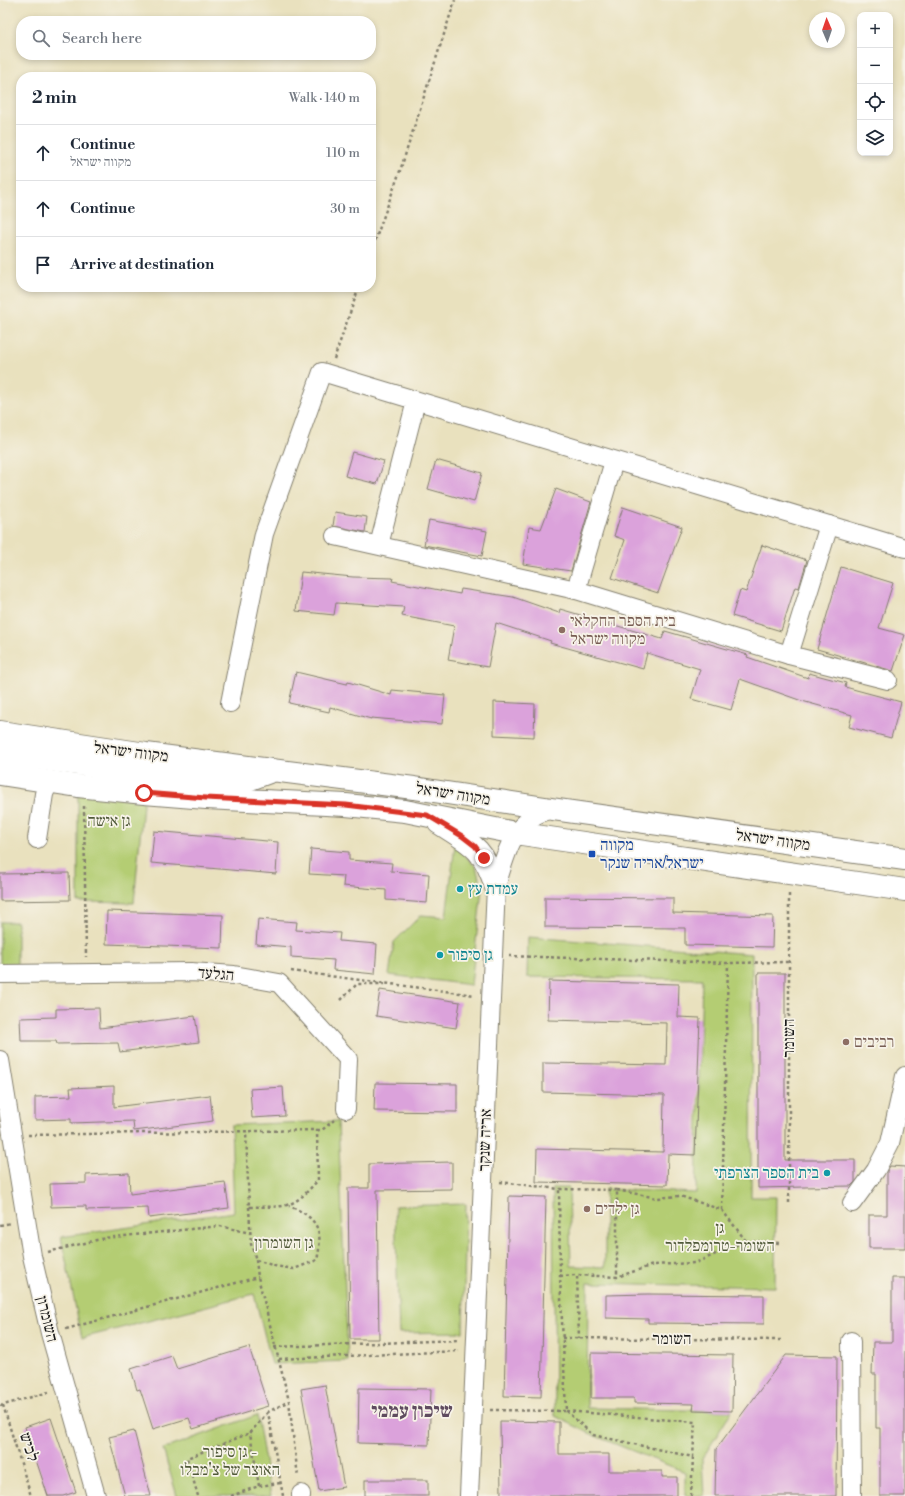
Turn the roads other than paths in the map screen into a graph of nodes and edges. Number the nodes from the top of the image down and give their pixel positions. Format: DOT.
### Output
graph roads {
  1 [pos="416,401"];
  2 [pos="614,461"];
  3 [pos="829,525"];
  4 [pos="335,536"];
  5 [pos="379,545"];
  6 [pos="905,548"];
  7 [pos="576,590"];
  8 [pos="789,655"];
  9 [pos="888,680"];
  10 [pos="230,703"];
  11 [pos="0,732"];
  12 [pos="0,753"];
  13 [pos="276,769"];
  14 [pos="0,774"];
  15 [pos="49,782"];
  16 [pos="242,782"];
  17 [pos="270,800"];
  18 [pos="552,809"];
  19 [pos="427,815"];
  20 [pos="515,833"];
  21 [pos="37,839"];
  22 [pos="905,859"];
  23 [pos="496,888"];
  24 [pos="905,890"];
  25 [pos="0,974"];
  26 [pos="0,1060"];
  27 [pos="905,1076"];
  28 [pos="346,1109"];
  29 [pos="5,1115"];
  30 [pos="852,1203"];
  31 [pos="851,1341"];
  32 [pos="96,1496"];
  33 [pos="469,1496"];
  34 [pos="852,1496"];
  1 -- 2 [label="street"];
  1 -- 5 [label="street"];
  1 -- 10 [label="street"];
  2 -- 3 [label="street"];
  2 -- 7 [label="street"];
  3 -- 6 [label="street"];
  3 -- 8 [label="street"];
  4 -- 5 [label="street"];
  5 -- 7 [label="street"];
  7 -- 8 [label="street"];
  8 -- 9 [label="street"];
  11 -- 13 [label="main road, מקווה ישראל"];
  12 -- 16 [label="main road"];
  13 -- 16 [label="main road"];
  13 -- 18 [label="main road, מקווה ישראל"];
  14 -- 15 [label="main road, מקווה ישראל"];
  15 -- 17 [label="main road, מקווה ישראל"];
  15 -- 21 [label="street"];
  16 -- 17 [label="main road"];
  17 -- 19 [label="main road, מקווה ישראל"];
  18 -- 20 [label="street, אריה שנקר"];
  18 -- 22 [label="main road, מקווה ישראל"];
  19 -- 20 [label="main road, מקווה ישראל"];
  19 -- 23 [label="main road"];
  20 -- 23 [label="street, אריה שנקר"];
  20 -- 24 [label="main road, מקווה ישראל"];
  23 -- 33 [label="street, אריה שנקר"];
  25 -- 28 [label="street, הגלעד"];
  26 -- 29 [label="street, השומרון"];
  27 -- 30 [label="street"];
  29 -- 32 [label="street, השומרון"];
  31 -- 34 [label="street"];
}
